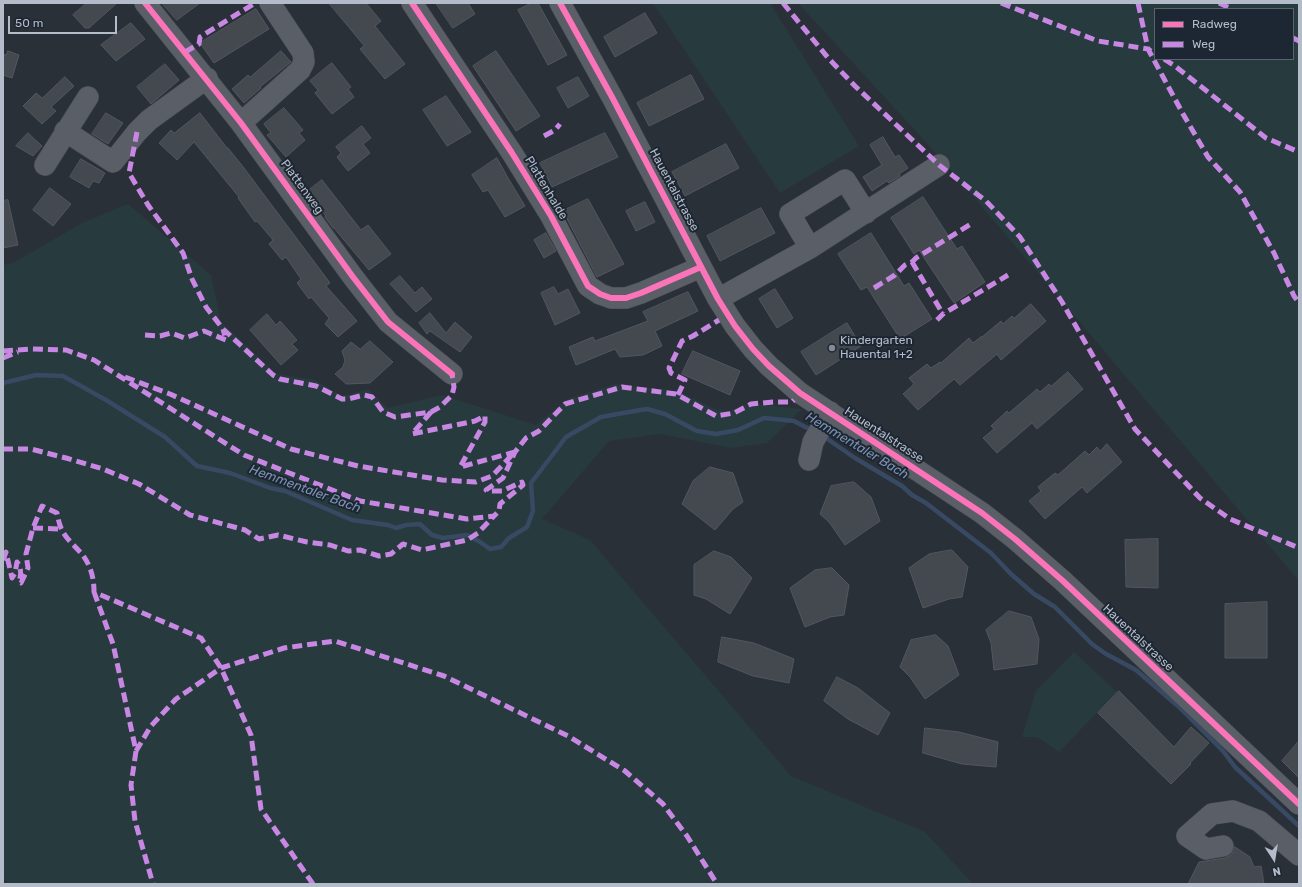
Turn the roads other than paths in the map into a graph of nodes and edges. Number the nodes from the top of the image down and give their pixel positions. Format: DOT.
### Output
graph roads {
  1 [pos="145,3"];
  2 [pos="270,3"];
  3 [pos="412,3"];
  4 [pos="560,3"];
  5 [pos="207,78"];
  6 [pos="88,97"];
  7 [pos="241,123"];
  8 [pos="65,131"];
  9 [pos="45,165"];
  10 [pos="939,165"];
  11 [pos="866,213"];
  12 [pos="810,248"];
  13 [pos="701,267"];
  14 [pos="718,298"];
  15 [pos="452,374"];
  16 [pos="830,412"];
  17 [pos="809,460"];
  18 [pos="1299,804"];
  19 [pos="1223,846"];
  20 [pos="1299,855"];
  1 -- 5 [label="street, Plattenweg"];
  2 -- 7 [label="street"];
  3 -- 13 [label="street, Plattenhalde"];
  4 -- 13 [label="street, Hauentalstrasse"];
  5 -- 7 [label="street, Plattenweg"];
  5 -- 8 [label="street"];
  6 -- 8 [label="street"];
  7 -- 15 [label="street, Plattenweg"];
  8 -- 9 [label="street"];
  10 -- 11 [label="street"];
  11 -- 12 [label="street"];
  11 -- 12 [label="street"];
  12 -- 14 [label="street"];
  13 -- 14 [label="street, Hauentalstrasse"];
  14 -- 16 [label="street, Hauentalstrasse"];
  16 -- 17 [label="street"];
  16 -- 18 [label="street, Hauentalstrasse"];
  19 -- 20 [label="street"];
}
